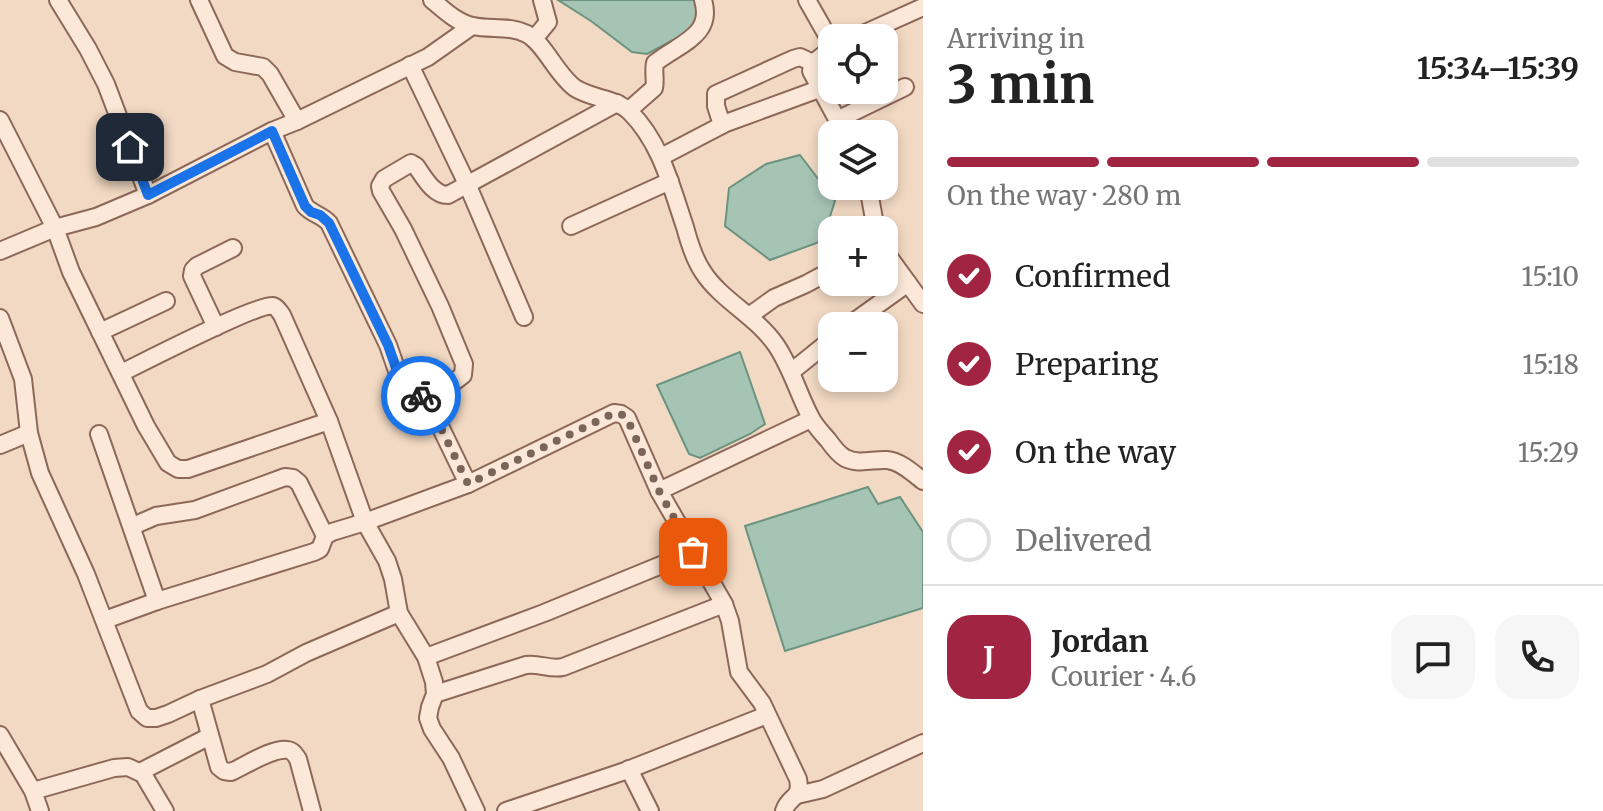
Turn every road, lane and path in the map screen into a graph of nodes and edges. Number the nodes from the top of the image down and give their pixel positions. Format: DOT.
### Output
graph roads {
  1 [pos="58,0"];
  2 [pos="199,0"];
  3 [pos="432,0"];
  4 [pos="542,0"];
  5 [pos="703,0"];
  6 [pos="815,3"];
  7 [pos="923,7"];
  8 [pos="823,24"];
  9 [pos="885,24"];
  10 [pos="472,26"];
  11 [pos="534,39"];
  12 [pos="818,59"];
  13 [pos="813,63"];
  14 [pos="410,65"];
  15 [pos="818,87"];
  16 [pos="905,87"];
  17 [pos="818,89"];
  18 [pos="623,107"];
  19 [pos="0,120"];
  20 [pos="852,120"];
  21 [pos="297,121"];
  22 [pos="722,125"];
  23 [pos="272,131"];
  24 [pos="661,157"];
  25 [pos="670,181"];
  26 [pos="468,186"];
  27 [pos="148,195"];
  28 [pos="571,226"];
  29 [pos="55,228"];
  30 [pos="233,248"];
  31 [pos="0,251"];
  32 [pos="898,269"];
  33 [pos="818,278"];
  34 [pos="908,283"];
  35 [pos="166,301"];
  36 [pos="923,304"];
  37 [pos="868,312"];
  38 [pos="749,316"];
  39 [pos="524,317"];
  40 [pos="0,318"];
  41 [pos="216,327"];
  42 [pos="100,332"];
  43 [pos="818,350"];
  44 [pos="791,372"];
  45 [pos="121,373"];
  46 [pos="425,395"];
  47 [pos="811,419"];
  48 [pos="329,421"];
  49 [pos="29,433"];
  50 [pos="99,434"];
  51 [pos="0,445"];
  52 [pos="923,481"];
  53 [pos="468,484"];
  54 [pos="659,491"];
  55 [pos="365,522"];
  56 [pos="133,526"];
  57 [pos="325,536"];
  58 [pos="693,552"];
  59 [pos="157,601"];
  60 [pos="724,604"];
  61 [pos="399,613"];
  62 [pos="105,620"];
  63 [pos="426,657"];
  64 [pos="435,694"];
  65 [pos="200,699"];
  66 [pos="767,715"];
  67 [pos="0,735"];
  68 [pos="210,736"];
  69 [pos="923,743"];
  70 [pos="629,769"];
  71 [pos="140,772"];
  72 [pos="33,791"];
  73 [pos="797,795"];
  74 [pos="40,811"];
  75 [pos="165,811"];
  76 [pos="312,811"];
  77 [pos="476,811"];
  78 [pos="506,811"];
  79 [pos="650,811"];
  80 [pos="784,811"];
  1 -- 27 [label="street"];
  2 -- 21 [label="street"];
  3 -- 10 [label="street"];
  4 -- 11 [label="street"];
  5 -- 18 [label="street"];
  6 -- 8 [label="street"];
  7 -- 9 [label="street"];
  10 -- 11 [label="street"];
  10 -- 14 [label="street"];
  11 -- 18 [label="street"];
  12 -- 13 [label="street"];
  13 -- 15 [label="street"];
  13 -- 22 [label="street"];
  14 -- 21 [label="street"];
  14 -- 26 [label="street"];
  16 -- 20 [label="street"];
  17 -- 22 [label="street"];
  18 -- 24 [label="street"];
  18 -- 26 [label="street"];
  19 -- 29 [label="street"];
  21 -- 23 [label="street"];
  22 -- 24 [label="street"];
  23 -- 27 [label="street"];
  23 -- 46 [label="street"];
  24 -- 25 [label="street"];
  25 -- 28 [label="street"];
  25 -- 38 [label="street"];
  26 -- 39 [label="street"];
  26 -- 46 [label="street"];
  27 -- 29 [label="street"];
  29 -- 31 [label="street"];
  29 -- 42 [label="street"];
  30 -- 41 [label="street"];
  32 -- 34 [label="street"];
  33 -- 38 [label="street"];
  34 -- 36 [label="street"];
  34 -- 37 [label="street"];
  35 -- 42 [label="street"];
  38 -- 44 [label="street"];
  40 -- 49 [label="street"];
  41 -- 45 [label="street"];
  41 -- 48 [label="street"];
  42 -- 45 [label="street"];
  43 -- 44 [label="street"];
  44 -- 47 [label="street"];
  45 -- 48 [label="street"];
  46 -- 53 [label="street"];
  47 -- 52 [label="street"];
  47 -- 54 [label="street"];
  48 -- 55 [label="street"];
  49 -- 51 [label="street"];
  49 -- 62 [label="street"];
  50 -- 56 [label="street"];
  53 -- 54 [label="street"];
  53 -- 55 [label="street"];
  54 -- 58 [label="street"];
  55 -- 57 [label="street"];
  55 -- 61 [label="street"];
  56 -- 57 [label="street"];
  56 -- 59 [label="street"];
  57 -- 59 [label="street"];
  58 -- 60 [label="street"];
  58 -- 63 [label="street"];
  59 -- 62 [label="street"];
  60 -- 64 [label="street"];
  60 -- 66 [label="street"];
  61 -- 63 [label="street"];
  61 -- 65 [label="street"];
  62 -- 65 [label="street"];
  63 -- 64 [label="street"];
  64 -- 77 [label="street"];
  65 -- 68 [label="street"];
  66 -- 70 [label="street"];
  66 -- 73 [label="street"];
  67 -- 72 [label="street"];
  68 -- 71 [label="street"];
  68 -- 76 [label="street"];
  69 -- 73 [label="street"];
  70 -- 78 [label="street"];
  70 -- 79 [label="street"];
  71 -- 72 [label="street"];
  71 -- 75 [label="street"];
  72 -- 74 [label="street"];
  73 -- 80 [label="street"];
}
